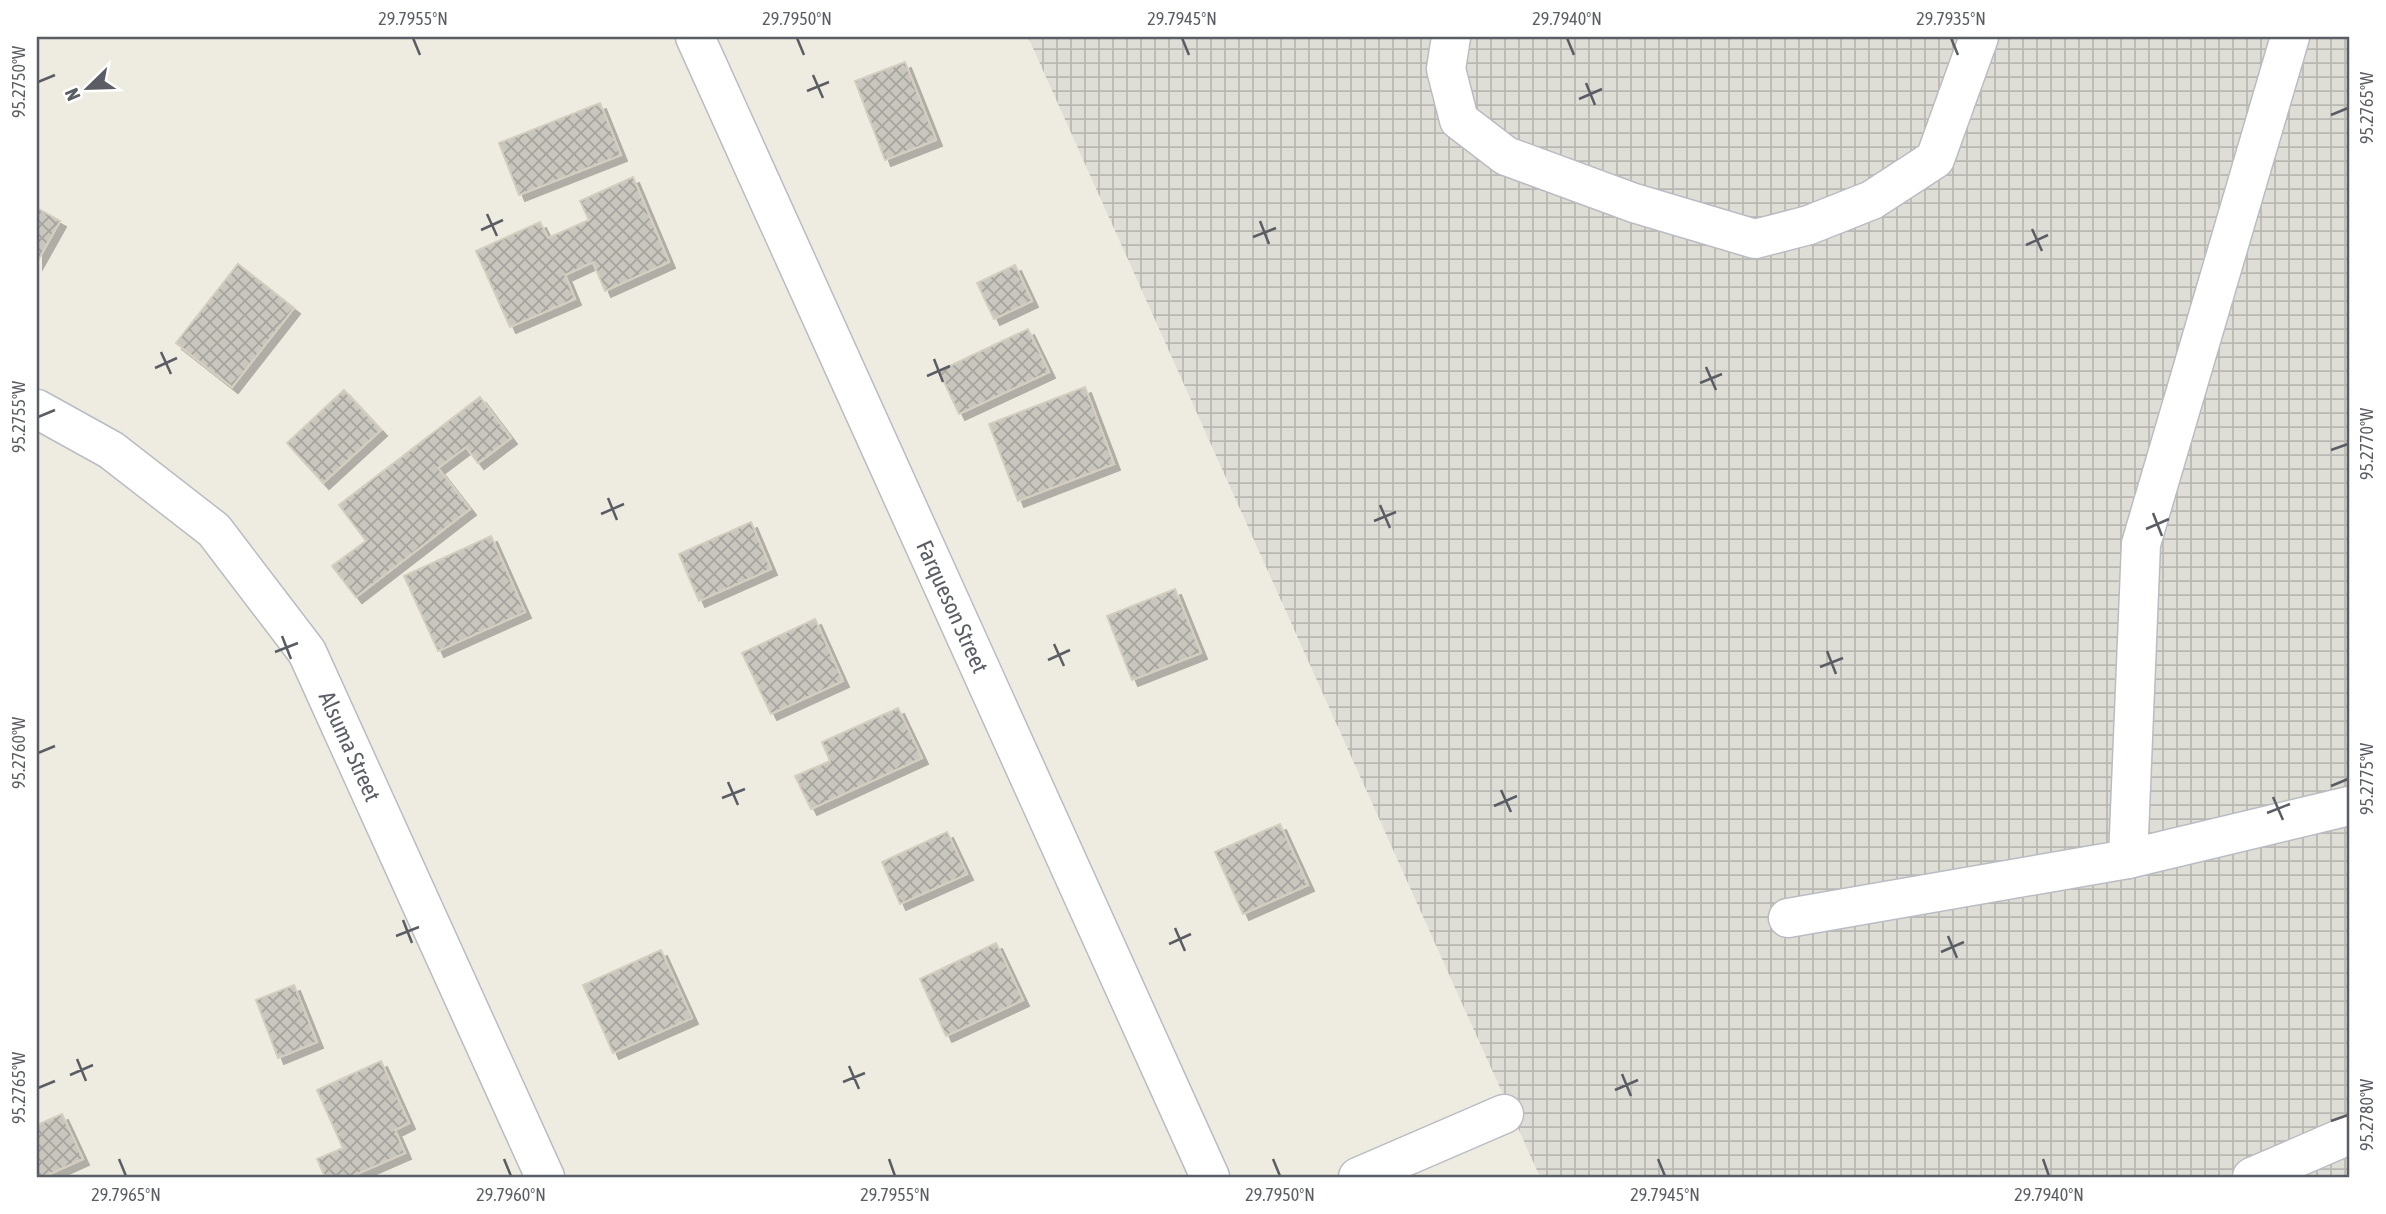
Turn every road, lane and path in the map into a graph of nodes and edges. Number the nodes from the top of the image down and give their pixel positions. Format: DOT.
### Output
graph roads {
  1 [pos="695,37"];
  2 [pos="1451,37"];
  3 [pos="1979,37"];
  4 [pos="2290,37"];
  5 [pos="37,409"];
  6 [pos="2349,806"];
  7 [pos="2128,859"];
  8 [pos="1788,918"];
  9 [pos="1504,1114"];
  10 [pos="2349,1135"];
  11 [pos="545,1177"];
  12 [pos="1210,1177"];
  13 [pos="1357,1177"];
  14 [pos="2252,1177"];
  1 -- 12 [label="street, Farqueson Street"];
  2 -- 3 [label="street"];
  4 -- 7 [label="street"];
  5 -- 11 [label="street, Alsuma Street"];
  6 -- 7 [label="street"];
  7 -- 8 [label="street"];
  9 -- 13 [label="street"];
  10 -- 14 [label="street"];
}
